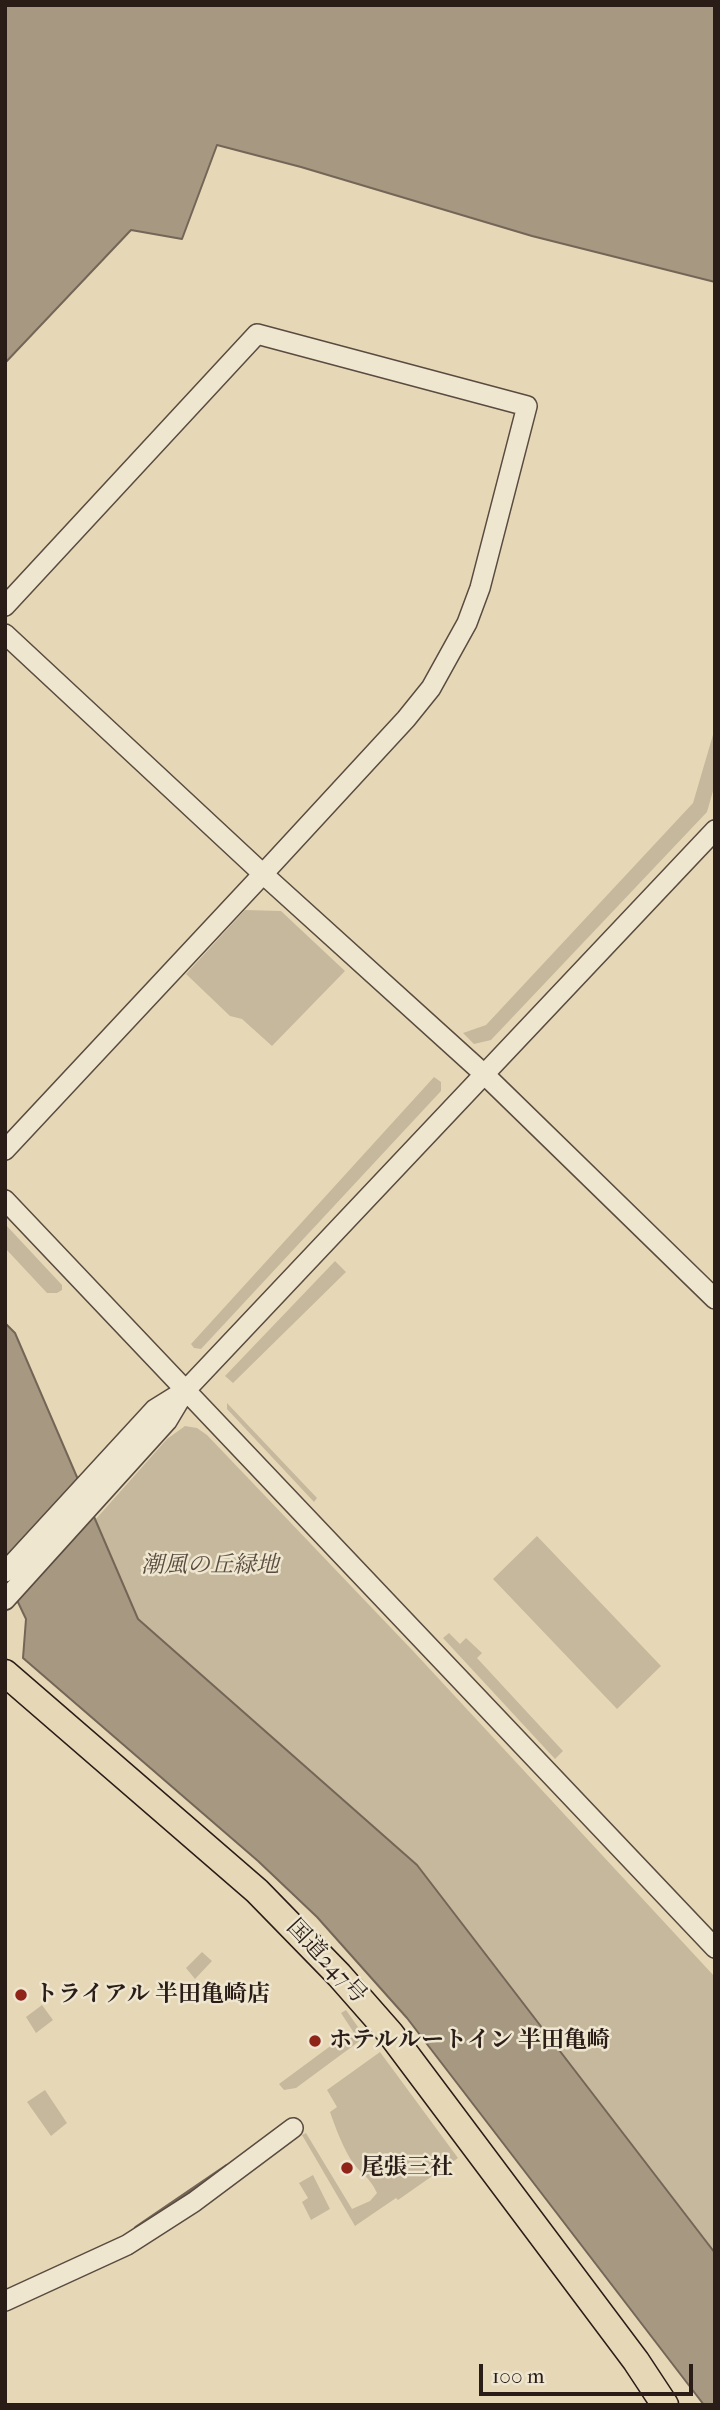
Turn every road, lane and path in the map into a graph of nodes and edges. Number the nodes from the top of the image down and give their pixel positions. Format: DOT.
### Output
graph roads {
  1 [pos="5,606"];
  2 [pos="5,634"];
  3 [pos="715,830"];
  4 [pos="263,874"];
  5 [pos="484,1074"];
  6 [pos="5,1150"];
  7 [pos="5,1200"];
  8 [pos="715,1300"];
  9 [pos="185,1391"];
  10 [pos="5,1572"];
  11 [pos="5,1600"];
  12 [pos="5,1673"];
  13 [pos="715,1948"];
  14 [pos="293,2128"];
  15 [pos="5,2301"];
  16 [pos="665,2405"];
  1 -- 4 [label="street"];
  2 -- 4 [label="street"];
  3 -- 5 [label="street"];
  4 -- 5 [label="street"];
  4 -- 6 [label="street"];
  5 -- 8 [label="street"];
  5 -- 9 [label="street"];
  7 -- 9 [label="street"];
  9 -- 10 [label="street"];
  9 -- 11 [label="street"];
  9 -- 13 [label="street"];
  12 -- 16 [label="highway, 国道247号"];
  14 -- 15 [label="street"];
}
